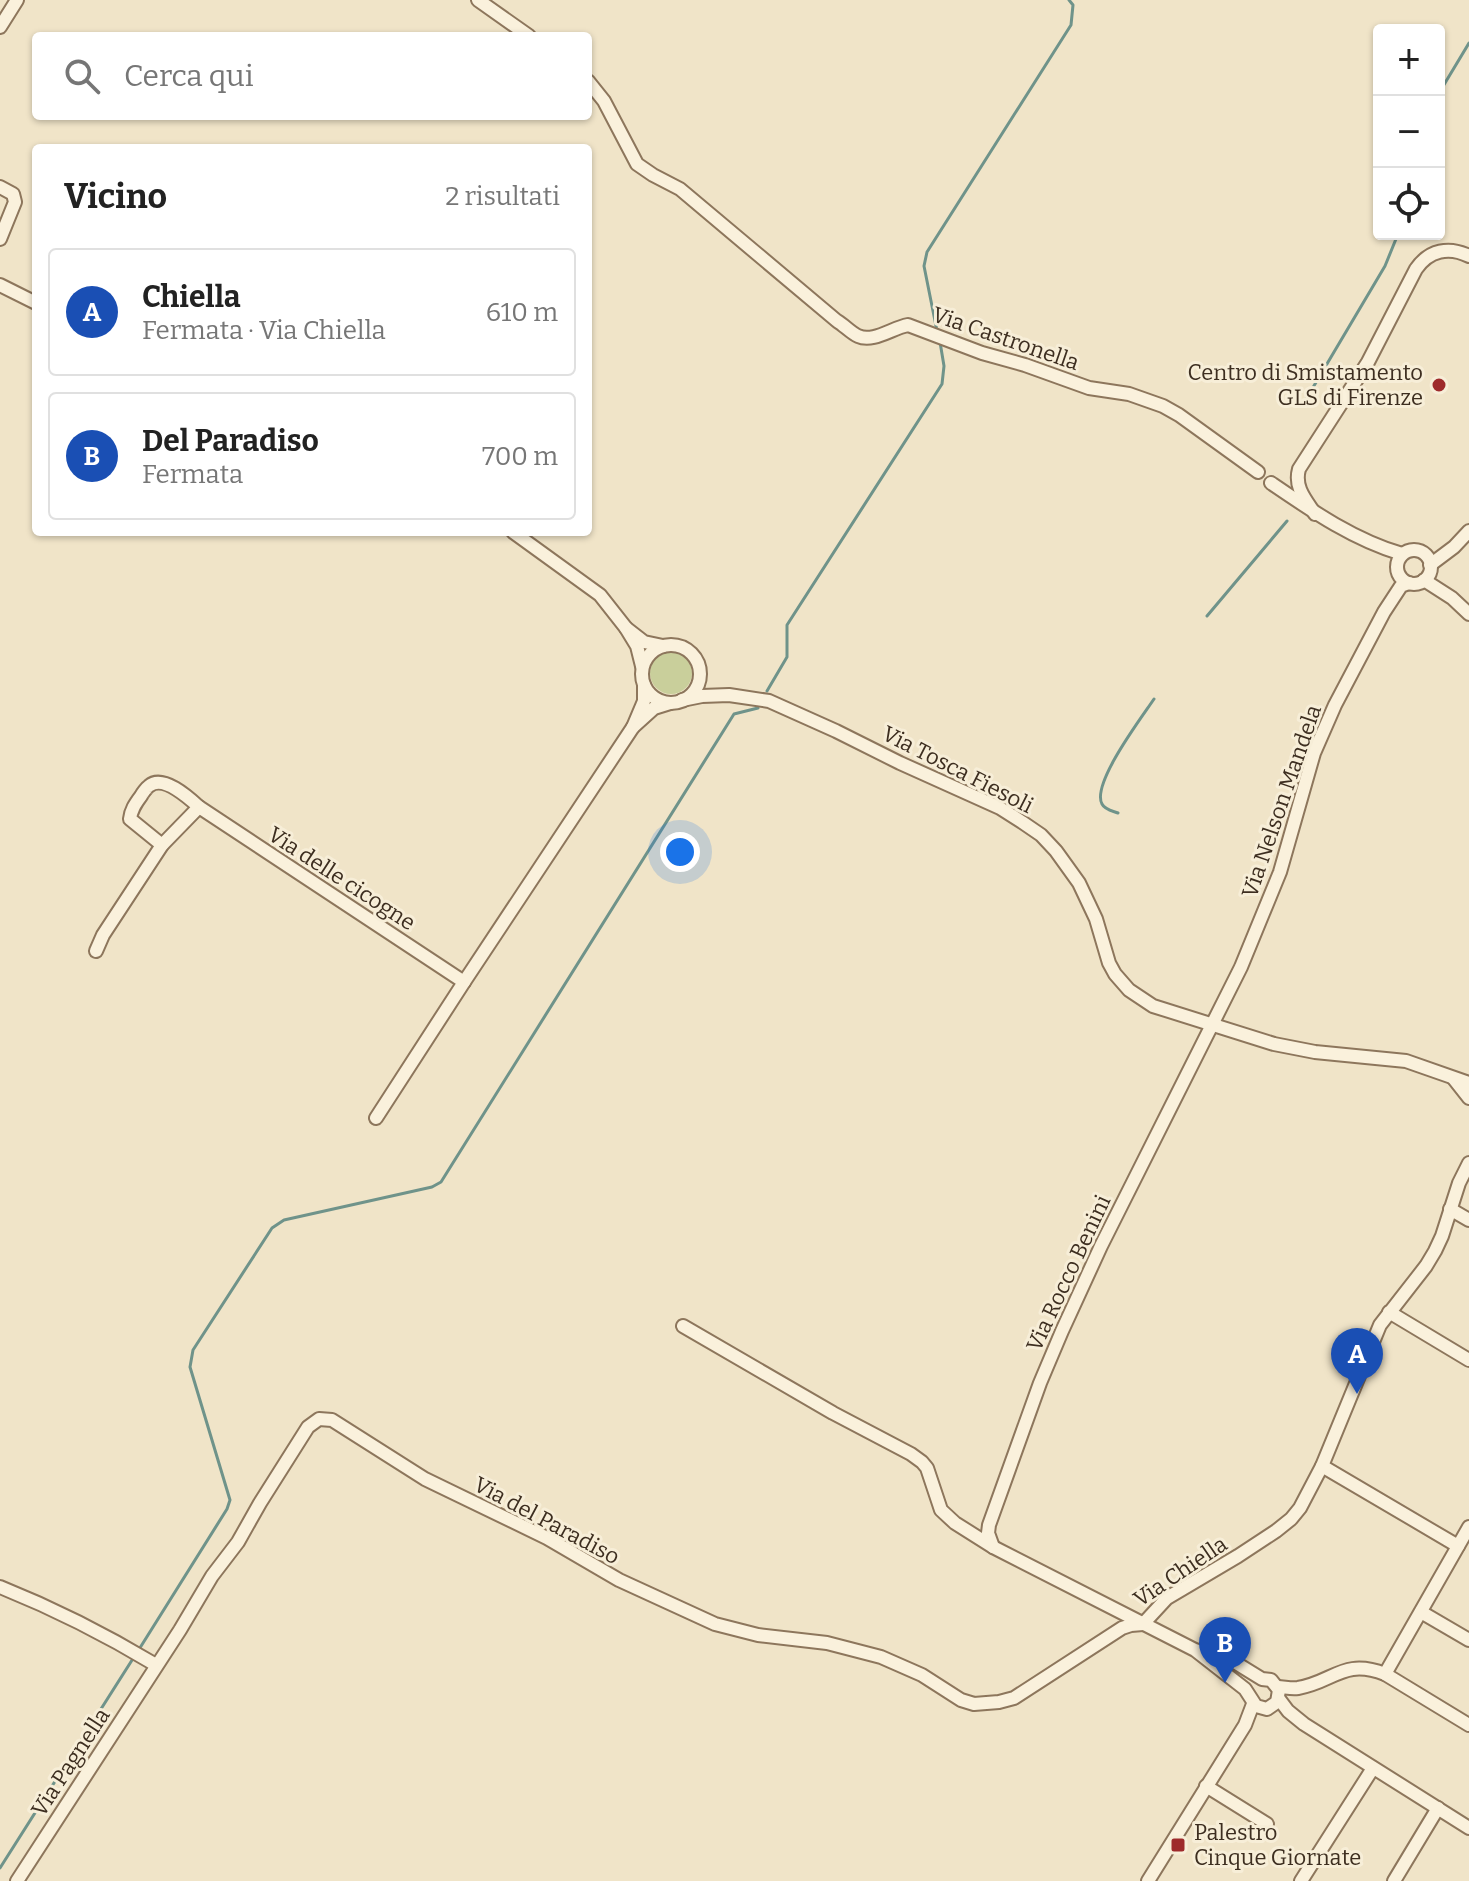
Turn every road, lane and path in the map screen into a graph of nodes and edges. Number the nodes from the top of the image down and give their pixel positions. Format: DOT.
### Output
graph roads {
  1 [pos="17,0"];
  2 [pos="478,0"];
  3 [pos="0,27"];
  4 [pos="523,32"];
  5 [pos="592,86"];
  6 [pos="0,187"];
  7 [pos="0,239"];
  8 [pos="1469,256"];
  9 [pos="0,285"];
  10 [pos="32,301"];
  11 [pos="1258,472"];
  12 [pos="1271,483"];
  13 [pos="1315,514"];
  14 [pos="1469,531"];
  15 [pos="519,536"];
  16 [pos="1378,547"];
  17 [pos="1402,554"];
  18 [pos="1428,571"];
  19 [pos="1402,576"];
  20 [pos="1469,614"];
  21 [pos="626,628"];
  22 [pos="663,646"];
  23 [pos="642,668"];
  24 [pos="699,676"];
  25 [pos="644,685"];
  26 [pos="729,695"];
  27 [pos="676,701"];
  28 [pos="633,727"];
  29 [pos="199,807"];
  30 [pos="162,845"];
  31 [pos="96,951"];
  32 [pos="464,982"];
  33 [pos="1212,1025"];
  34 [pos="1452,1077"];
  35 [pos="1469,1083"];
  36 [pos="1469,1098"];
  37 [pos="376,1118"];
  38 [pos="1469,1163"];
  39 [pos="1450,1209"];
  40 [pos="1469,1220"];
  41 [pos="1389,1312"];
  42 [pos="683,1326"];
  43 [pos="1469,1360"];
  44 [pos="1322,1466"];
  45 [pos="1469,1527"];
  46 [pos="1458,1546"];
  47 [pos="993,1547"];
  48 [pos="0,1587"];
  49 [pos="1421,1612"];
  50 [pos="1143,1624"];
  51 [pos="1469,1640"];
  52 [pos="1195,1650"];
  53 [pos="151,1661"];
  54 [pos="1385,1674"];
  55 [pos="1262,1679"];
  56 [pos="1278,1693"];
  57 [pos="1255,1703"];
  58 [pos="1469,1725"];
  59 [pos="1373,1768"];
  60 [pos="1206,1786"];
  61 [pos="1438,1808"];
  62 [pos="1267,1824"];
  63 [pos="1469,1828"];
  64 [pos="17,1881"];
  65 [pos="1148,1881"];
  66 [pos="1301,1881"];
  67 [pos="1394,1881"];
  1 -- 3 [label="street"];
  2 -- 4 [label="street"];
  5 -- 11 [label="street, Via Castronella"];
  6 -- 7 [label="street"];
  8 -- 13 [label="street"];
  9 -- 10 [label="street"];
  12 -- 13 [label="street"];
  13 -- 16 [label="street"];
  14 -- 18 [label="street"];
  15 -- 21 [label="street, Via Tosca Fiesoli"];
  16 -- 17 [label="street"];
  16 -- 19 [label="street"];
  17 -- 18 [label="street"];
  17 -- 19 [label="street"];
  18 -- 19 [label="street"];
  18 -- 20 [label="street"];
  19 -- 33 [label="street, Via Nelson Mandela"];
  21 -- 22 [label="street, Via Tosca Fiesoli"];
  21 -- 23 [label="street, Via Tosca Fiesoli"];
  22 -- 23 [label="street"];
  22 -- 24 [label="street, Via Tosca Fiesoli"];
  23 -- 25 [label="street, Via Tosca Fiesoli"];
  24 -- 26 [label="street, Via Tosca Fiesoli"];
  24 -- 27 [label="street"];
  25 -- 27 [label="street"];
  25 -- 28 [label="street"];
  26 -- 27 [label="street, Via Tosca Fiesoli"];
  26 -- 33 [label="street, Via Tosca Fiesoli"];
  27 -- 28 [label="street"];
  28 -- 32 [label="street"];
  29 -- 30 [label="street"];
  29 -- 30 [label="street, Via delle cicogne"];
  29 -- 32 [label="street, Via delle cicogne"];
  30 -- 31 [label="street"];
  32 -- 37 [label="street"];
  33 -- 34 [label="street, Via Tosca Fiesoli"];
  33 -- 47 [label="street, Via Rocco Benini"];
  34 -- 35 [label="street, Via Tosca Fiesoli"];
  34 -- 36 [label="street"];
  38 -- 39 [label="street, Via Chiella"];
  39 -- 40 [label="street"];
  39 -- 41 [label="street, Via Chiella"];
  41 -- 43 [label="street"];
  41 -- 44 [label="street, Via Chiella"];
  42 -- 47 [label="street, Via Chiella"];
  44 -- 46 [label="street"];
  44 -- 50 [label="street, Via Chiella"];
  45 -- 46 [label="street"];
  46 -- 49 [label="street"];
  47 -- 50 [label="street, Via Chiella"];
  48 -- 53 [label="street"];
  49 -- 51 [label="street"];
  49 -- 54 [label="street"];
  50 -- 52 [label="street"];
  50 -- 53 [label="street, Via del Paradiso"];
  52 -- 55 [label="street"];
  52 -- 57 [label="street"];
  53 -- 64 [label="street, Via Pagnella"];
  54 -- 56 [label="street"];
  54 -- 58 [label="street"];
  55 -- 56 [label="street"];
  55 -- 57 [label="street"];
  56 -- 57 [label="street"];
  56 -- 59 [label="street"];
  57 -- 60 [label="street"];
  59 -- 61 [label="street"];
  59 -- 66 [label="street"];
  60 -- 62 [label="street"];
  60 -- 65 [label="street"];
  61 -- 63 [label="street"];
  61 -- 67 [label="street"];
}
